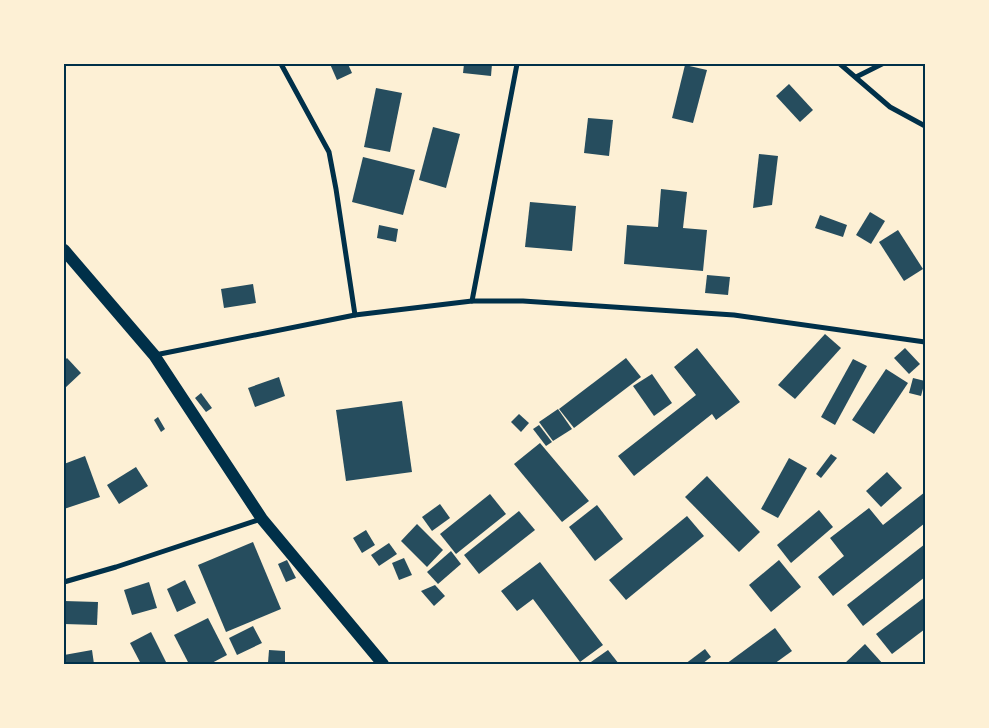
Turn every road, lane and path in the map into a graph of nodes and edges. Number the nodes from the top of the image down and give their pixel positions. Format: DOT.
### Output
graph roads {
  1 [pos="281,64"];
  2 [pos="517,64"];
  3 [pos="840,64"];
  4 [pos="882,64"];
  5 [pos="856,78"];
  6 [pos="925,126"];
  7 [pos="64,250"];
  8 [pos="472,301"];
  9 [pos="355,315"];
  10 [pos="925,342"];
  11 [pos="154,355"];
  12 [pos="262,519"];
  13 [pos="64,582"];
  14 [pos="383,664"];
  1 -- 9 [label="street"];
  2 -- 8 [label="street"];
  3 -- 5 [label="street"];
  4 -- 5 [label="street"];
  5 -- 6 [label="street"];
  7 -- 11 [label="main road"];
  8 -- 9 [label="street"];
  8 -- 10 [label="street"];
  9 -- 11 [label="street"];
  11 -- 12 [label="main road"];
  12 -- 13 [label="street"];
  12 -- 14 [label="main road"];
}
